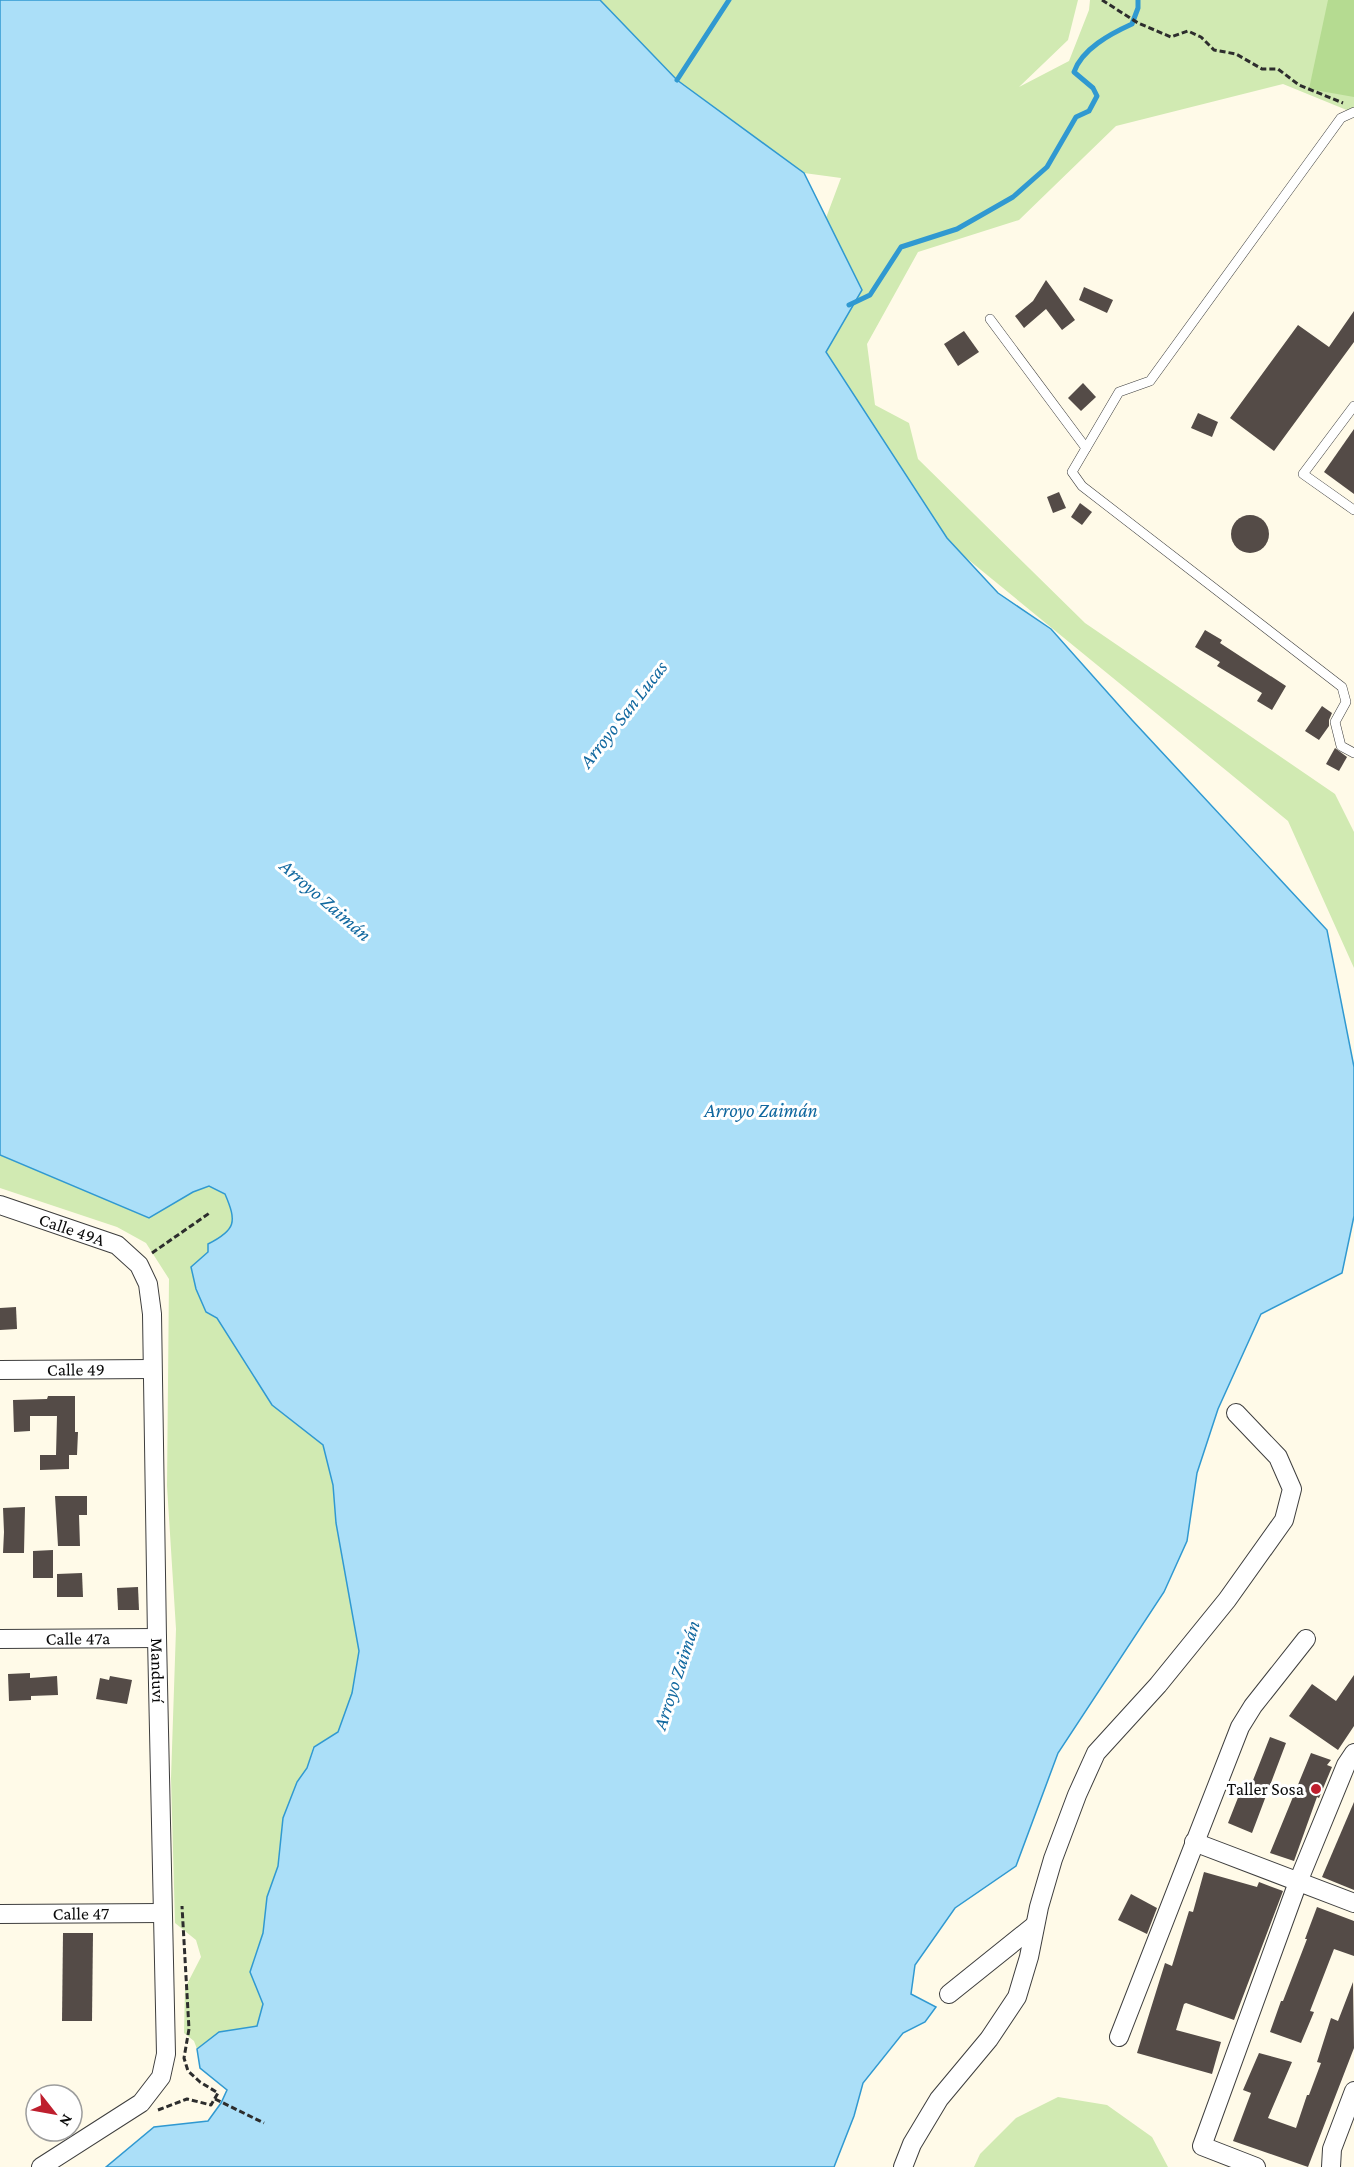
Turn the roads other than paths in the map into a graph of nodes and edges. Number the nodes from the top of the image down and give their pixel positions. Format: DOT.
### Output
graph roads {
  1 [pos="1354,111"];
  2 [pos="990,319"];
  3 [pos="1354,406"];
  4 [pos="1086,448"];
  5 [pos="1354,510"];
  6 [pos="1354,753"];
  7 [pos="0,1206"];
  8 [pos="143,1260"];
  9 [pos="153,1369"];
  10 [pos="0,1370"];
  11 [pos="1236,1413"];
  12 [pos="157,1638"];
  13 [pos="0,1639"];
  14 [pos="1306,1639"];
  15 [pos="1354,1753"];
  16 [pos="1194,1842"];
  17 [pos="1298,1882"];
  18 [pos="1354,1904"];
  19 [pos="162,1913"];
  20 [pos="0,1914"];
  21 [pos="1035,1925"];
  22 [pos="949,1994"];
  23 [pos="1119,2037"];
  24 [pos="1354,2091"];
  25 [pos="41,2167"];
  26 [pos="903,2167"];
  27 [pos="1256,2167"];
  28 [pos="1331,2167"];
  1 -- 4 [label="lane"];
  2 -- 4 [label="lane"];
  3 -- 5 [label="lane"];
  4 -- 6 [label="lane"];
  7 -- 8 [label="street, Calle 49A"];
  8 -- 9 [label="street, Manduví"];
  9 -- 10 [label="street, Calle 49"];
  9 -- 12 [label="street, Manduví"];
  11 -- 21 [label="street"];
  12 -- 13 [label="street, Calle 47a"];
  12 -- 19 [label="street, Manduví"];
  14 -- 16 [label="street"];
  15 -- 17 [label="street"];
  16 -- 17 [label="street"];
  16 -- 23 [label="street"];
  17 -- 18 [label="street"];
  17 -- 27 [label="street"];
  19 -- 20 [label="street, Calle 47"];
  19 -- 25 [label="street, Manduví"];
  21 -- 22 [label="street"];
  21 -- 26 [label="street"];
  24 -- 28 [label="street"];
}
